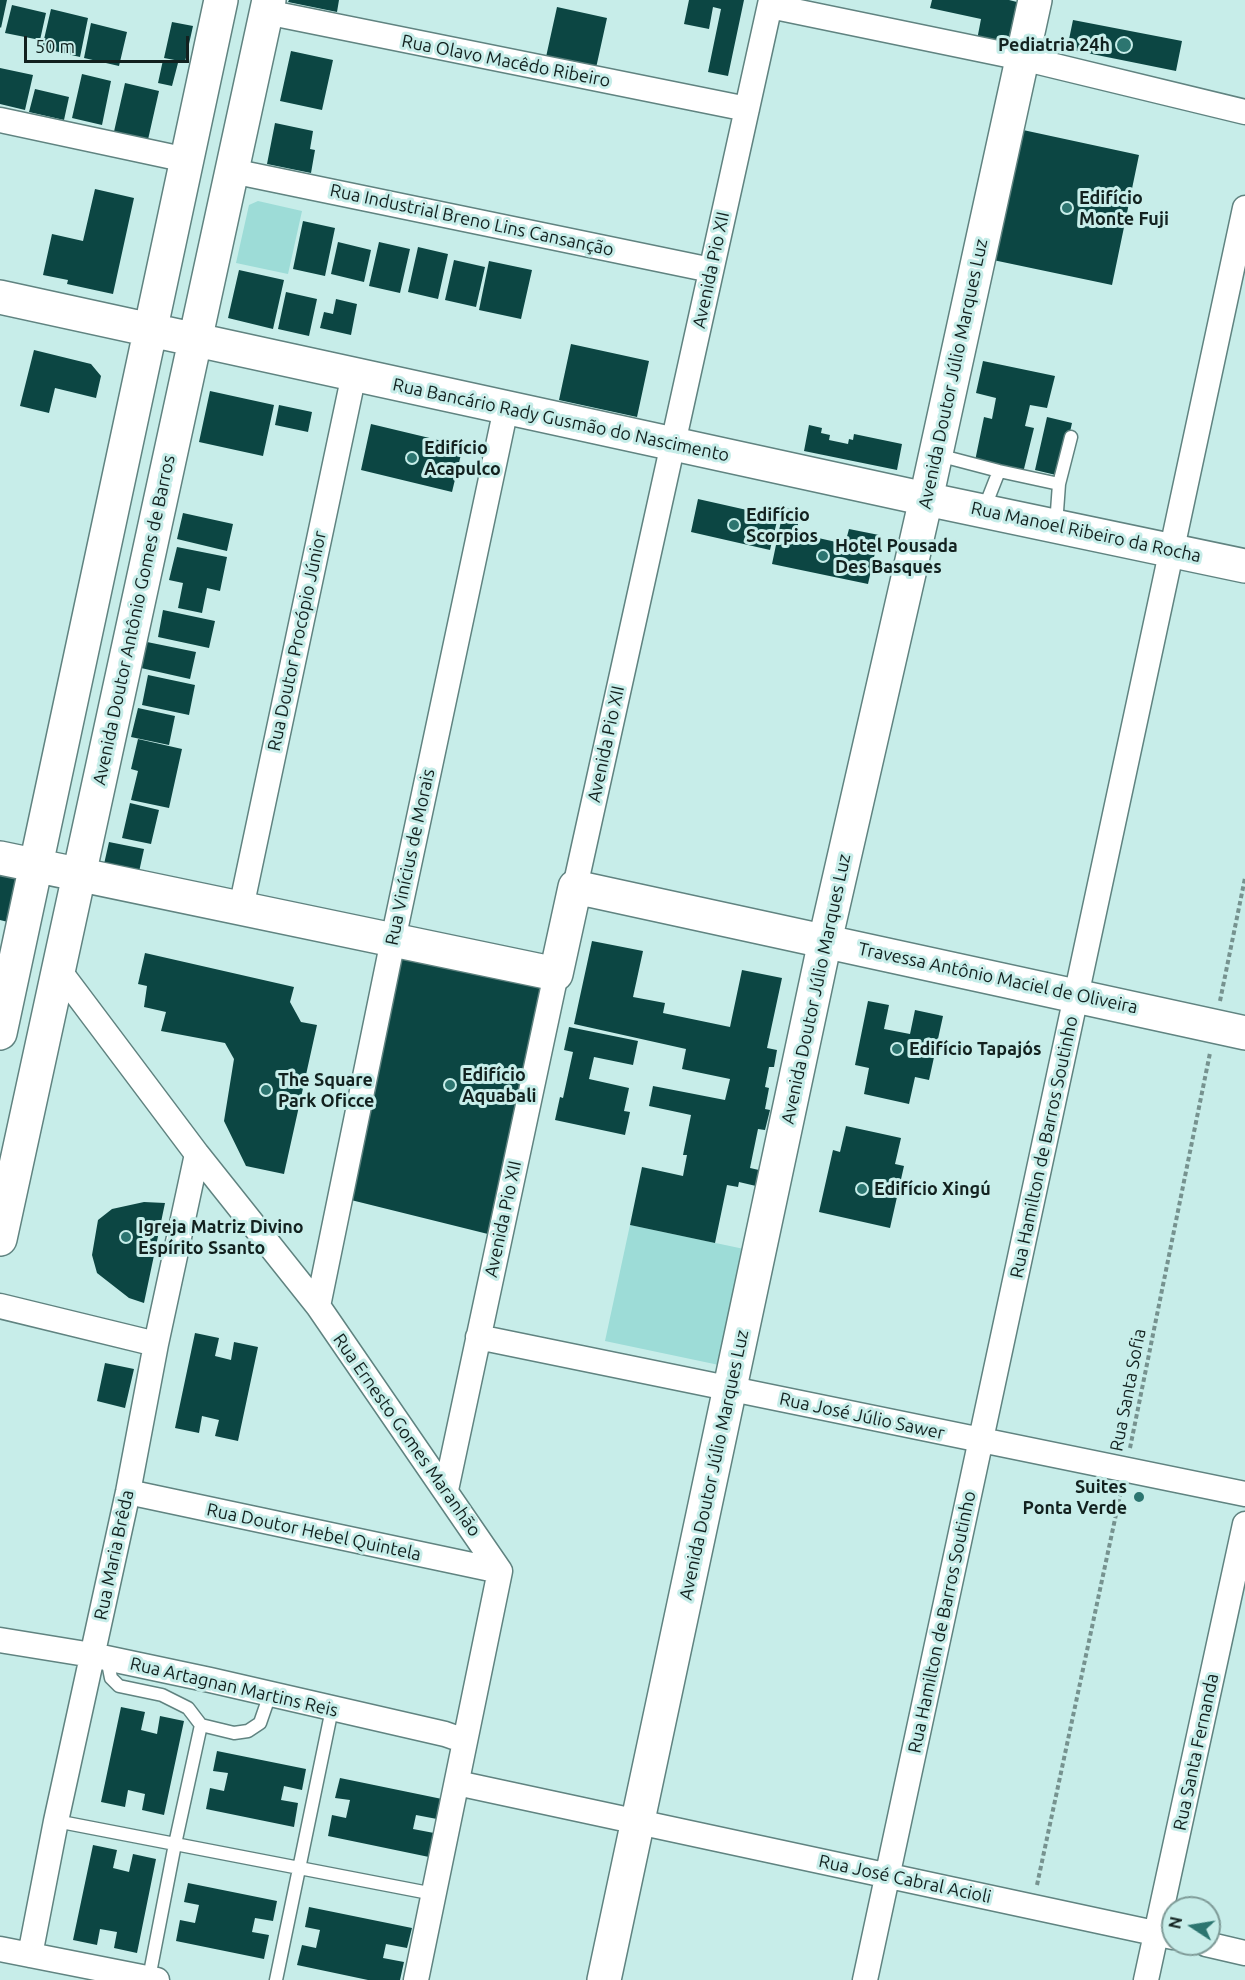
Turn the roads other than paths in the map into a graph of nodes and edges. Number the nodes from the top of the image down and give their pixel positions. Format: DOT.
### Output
graph roads {
  1 [pos="1035,0"];
  2 [pos="770,3"];
  3 [pos="241,7"];
  4 [pos="1022,58"];
  5 [pos="747,109"];
  6 [pos="1245,112"];
  7 [pos="0,120"];
  8 [pos="187,160"];
  9 [pos="232,171"];
  10 [pos="1245,208"];
  11 [pos="711,270"];
  12 [pos="0,297"];
  13 [pos="151,330"];
  14 [pos="196,340"];
  15 [pos="354,374"];
  16 [pos="506,408"];
  17 [pos="1071,437"];
  18 [pos="673,444"];
  19 [pos="936,454"];
  20 [pos="999,471"];
  21 [pos="1059,484"];
  22 [pos="926,499"];
  23 [pos="983,511"];
  24 [pos="1055,526"];
  25 [pos="1172,549"];
  26 [pos="1245,566"];
  27 [pos="0,858"];
  28 [pos="36,865"];
  29 [pos="79,874"];
  30 [pos="575,887"];
  31 [pos="241,908"];
  32 [pos="393,940"];
  33 [pos="825,941"];
  34 [pos="58,969"];
  35 [pos="556,974"];
  36 [pos="1076,995"];
  37 [pos="1230,1029"];
  38 [pos="0,1033"];
  39 [pos="196,1154"];
  40 [pos="0,1239"];
  41 [pos="0,1306"];
  42 [pos="318,1306"];
  43 [pos="478,1337"];
  44 [pos="156,1344"];
  45 [pos="731,1389"];
  46 [pos="981,1440"];
  47 [pos="446,1490"];
  48 [pos="128,1492"];
  49 [pos="1245,1494"];
  50 [pos="1245,1524"];
  51 [pos="500,1571"];
  52 [pos="0,1640"];
  53 [pos="99,1656"];
  54 [pos="270,1694"];
  55 [pos="333,1709"];
  56 [pos="201,1725"];
  57 [pos="465,1741"];
  58 [pos="457,1783"];
  59 [pos="56,1821"];
  60 [pos="638,1821"];
  61 [pos="175,1844"];
  62 [pos="299,1868"];
  63 [pos="888,1875"];
  64 [pos="434,1894"];
  65 [pos="1173,1896"];
  66 [pos="1161,1934"];
  67 [pos="1161,1944"];
  68 [pos="1221,1947"];
  69 [pos="0,1949"];
  70 [pos="1245,1953"];
  71 [pos="30,1955"];
  72 [pos="153,1979"];
  73 [pos="276,1980"];
  74 [pos="417,1980"];
  75 [pos="604,1980"];
  76 [pos="865,1980"];
  77 [pos="1146,1980"];
  1 -- 4 [label="street, Avenida Doutor Júlio Marques Luz"];
  2 -- 4 [label="street"];
  2 -- 5 [label="street, Avenida Pio XII"];
  3 -- 5 [label="street, Rua Olavo Macêdo Ribeiro"];
  3 -- 8 [label="street"];
  3 -- 9 [label="street, Avenida Doutor Antônio Gomes de Barros"];
  4 -- 6 [label="street"];
  4 -- 19 [label="street, Avenida Doutor Júlio Marques Luz"];
  5 -- 11 [label="street, Avenida Pio XII"];
  7 -- 8 [label="street"];
  8 -- 13 [label="street"];
  9 -- 11 [label="street, Rua Industrial Breno Lins Cansanção"];
  9 -- 14 [label="street, Avenida Doutor Antônio Gomes de Barros"];
  10 -- 25 [label="street, Rua Hamilton de Barros Soutinho"];
  11 -- 18 [label="street, Avenida Pio XII"];
  12 -- 13 [label="street, Rua Bancário Rady Gusmão do Nascimento"];
  13 -- 14 [label="street, Rua Bancário Rady Gusmão do Nascimento"];
  13 -- 28 [label="street"];
  14 -- 15 [label="street, Rua Bancário Rady Gusmão do Nascimento"];
  14 -- 29 [label="street, Avenida Doutor Antônio Gomes de Barros"];
  15 -- 16 [label="street, Rua Bancário Rady Gusmão do Nascimento"];
  15 -- 31 [label="street, Rua Doutor Procópio Júnior"];
  16 -- 18 [label="street, Rua Bancário Rady Gusmão do Nascimento"];
  16 -- 32 [label="street, Rua Vinícius de Morais"];
  17 -- 21 [label="lane"];
  18 -- 22 [label="street, Rua Bancário Rady Gusmão do Nascimento"];
  18 -- 30 [label="street, Avenida Pio XII"];
  19 -- 20 [label="lane"];
  19 -- 22 [label="street, Avenida Doutor Júlio Marques Luz"];
  20 -- 21 [label="lane"];
  20 -- 23 [label="lane"];
  21 -- 24 [label="lane"];
  22 -- 23 [label="street, Rua Manoel Ribeiro da Rocha"];
  22 -- 33 [label="street, Avenida Doutor Júlio Marques Luz"];
  23 -- 24 [label="street, Rua Manoel Ribeiro da Rocha"];
  24 -- 25 [label="street, Rua Manoel Ribeiro da Rocha"];
  25 -- 26 [label="street, Rua Manoel Ribeiro da Rocha"];
  25 -- 36 [label="street, Rua Hamilton de Barros Soutinho"];
  27 -- 28 [label="street"];
  28 -- 29 [label="street"];
  28 -- 38 [label="street"];
  29 -- 31 [label="street"];
  29 -- 34 [label="street, Avenida Doutor Antônio Gomes de Barros"];
  30 -- 33 [label="street, Travessa Antônio Maciel de Oliveira"];
  30 -- 35 [label="street, Avenida Pio XII"];
  31 -- 32 [label="street"];
  32 -- 35 [label="street"];
  32 -- 42 [label="street, Rua Vinícius de Morais"];
  33 -- 36 [label="street, Travessa Antônio Maciel de Oliveira"];
  33 -- 45 [label="street, Avenida Doutor Júlio Marques Luz"];
  34 -- 39 [label="street, Rua Ernesto Gomes Maranhão"];
  34 -- 40 [label="street, Avenida Doutor Antônio Gomes de Barros"];
  35 -- 43 [label="street, Avenida Pio XII"];
  36 -- 37 [label="street, Travessa Antônio Maciel de Oliveira"];
  36 -- 46 [label="street, Rua Hamilton de Barros Soutinho"];
  39 -- 42 [label="street, Rua Ernesto Gomes Maranhão"];
  39 -- 44 [label="street, Rua Maria Brêda"];
  41 -- 44 [label="street"];
  42 -- 47 [label="street, Rua Ernesto Gomes Maranhão"];
  43 -- 45 [label="street, Rua José Júlio Sawer"];
  43 -- 47 [label="street, Avenida Pio XII"];
  44 -- 48 [label="street, Rua Maria Brêda"];
  45 -- 46 [label="street, Rua José Júlio Sawer"];
  45 -- 60 [label="street, Avenida Doutor Júlio Marques Luz"];
  46 -- 49 [label="street, Rua José Júlio Sawer"];
  46 -- 63 [label="street, Rua Hamilton de Barros Soutinho"];
  47 -- 51 [label="street, Rua Ernesto Gomes Maranhão"];
  48 -- 51 [label="street, Rua Doutor Hebel Quintela"];
  48 -- 53 [label="street, Rua Maria Brêda"];
  50 -- 65 [label="street, Rua Santa Fernanda"];
  51 -- 57 [label="street"];
  52 -- 53 [label="street, Rua Artagnan Martins Reis"];
  53 -- 54 [label="street, Rua Artagnan Martins Reis"];
  53 -- 56 [label="lane"];
  53 -- 59 [label="street, Rua Maria Brêda"];
  54 -- 55 [label="street, Rua Artagnan Martins Reis"];
  54 -- 56 [label="lane"];
  55 -- 57 [label="street, Rua Artagnan Martins Reis"];
  55 -- 62 [label="lane"];
  56 -- 61 [label="lane"];
  57 -- 58 [label="street"];
  58 -- 60 [label="street"];
  58 -- 64 [label="street"];
  59 -- 61 [label="lane"];
  59 -- 71 [label="street, Rua Maria Brêda"];
  60 -- 63 [label="street, Rua José Cabral Acioli"];
  60 -- 75 [label="street, Avenida Doutor Júlio Marques Luz"];
  61 -- 62 [label="lane"];
  61 -- 72 [label="lane"];
  62 -- 64 [label="lane"];
  62 -- 73 [label="lane"];
  63 -- 66 [label="street, Rua José Cabral Acioli"];
  63 -- 76 [label="street, Rua Hamilton de Barros Soutinho"];
  64 -- 74 [label="street"];
  67 -- 77 [label="street, Rua Santa Fernanda"];
  68 -- 70 [label="street"];
  69 -- 71 [label="street"];
  71 -- 72 [label="street"];
}
